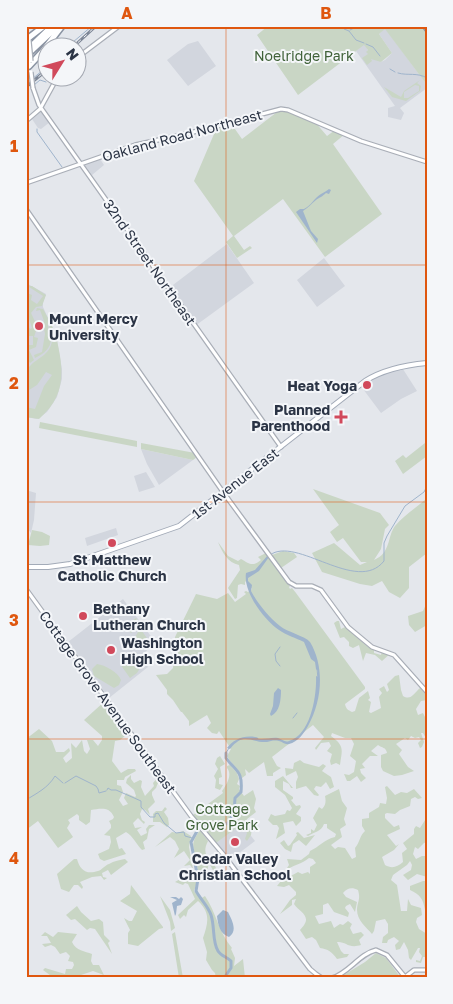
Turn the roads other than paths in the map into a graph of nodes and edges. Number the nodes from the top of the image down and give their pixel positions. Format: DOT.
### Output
graph roads {
  1 [pos="44,26"];
  2 [pos="52,26"];
  3 [pos="60,26"];
  4 [pos="119,26"];
  5 [pos="27,38"];
  6 [pos="88,49"];
  7 [pos="26,50"];
  8 [pos="26,56"];
  9 [pos="30,63"];
  10 [pos="51,88"];
  11 [pos="45,98"];
  12 [pos="36,100"];
  13 [pos="41,107"];
  14 [pos="26,121"];
  15 [pos="427,162"];
  16 [pos="81,163"];
  17 [pos="26,183"];
  18 [pos="26,209"];
  19 [pos="427,363"];
  20 [pos="281,447"];
  21 [pos="224,492"];
  22 [pos="26,566"];
  23 [pos="26,590"];
  24 [pos="427,692"];
  25 [pos="427,970"];
  26 [pos="405,977"];
  27 [pos="322,978"];
  28 [pos="332,978"];
  1 -- 5 [label="highway"];
  2 -- 7 [label="highway"];
  3 -- 8 [label="highway"];
  3 -- 9 [label="highway"];
  4 -- 6 [label="main road"];
  5 -- 9 [label="main road, 32nd Street Northeast, bridge"];
  9 -- 12 [label="main road, 32nd Street Northeast, bridge"];
  10 -- 11 [label="main road"];
  11 -- 12 [label="main road"];
  11 -- 13 [label="main road"];
  12 -- 13 [label="main road, 32nd Street Northeast"];
  13 -- 14 [label="main road"];
  13 -- 16 [label="main road, 32nd Street Northeast"];
  15 -- 16 [label="main road, Oakland Road Northeast"];
  16 -- 17 [label="main road, Oakland Road Northeast"];
  16 -- 20 [label="main road, 32nd Street Northeast"];
  18 -- 21 [label="main road"];
  19 -- 20 [label="main road, 1st Avenue East"];
  20 -- 21 [label="main road, 1st Avenue East"];
  21 -- 22 [label="main road, 1st Avenue East"];
  21 -- 24 [label="main road"];
  23 -- 27 [label="main road, Cottage Grove Avenue Southeast"];
  25 -- 26 [label="main road"];
  26 -- 28 [label="main road"];
}
